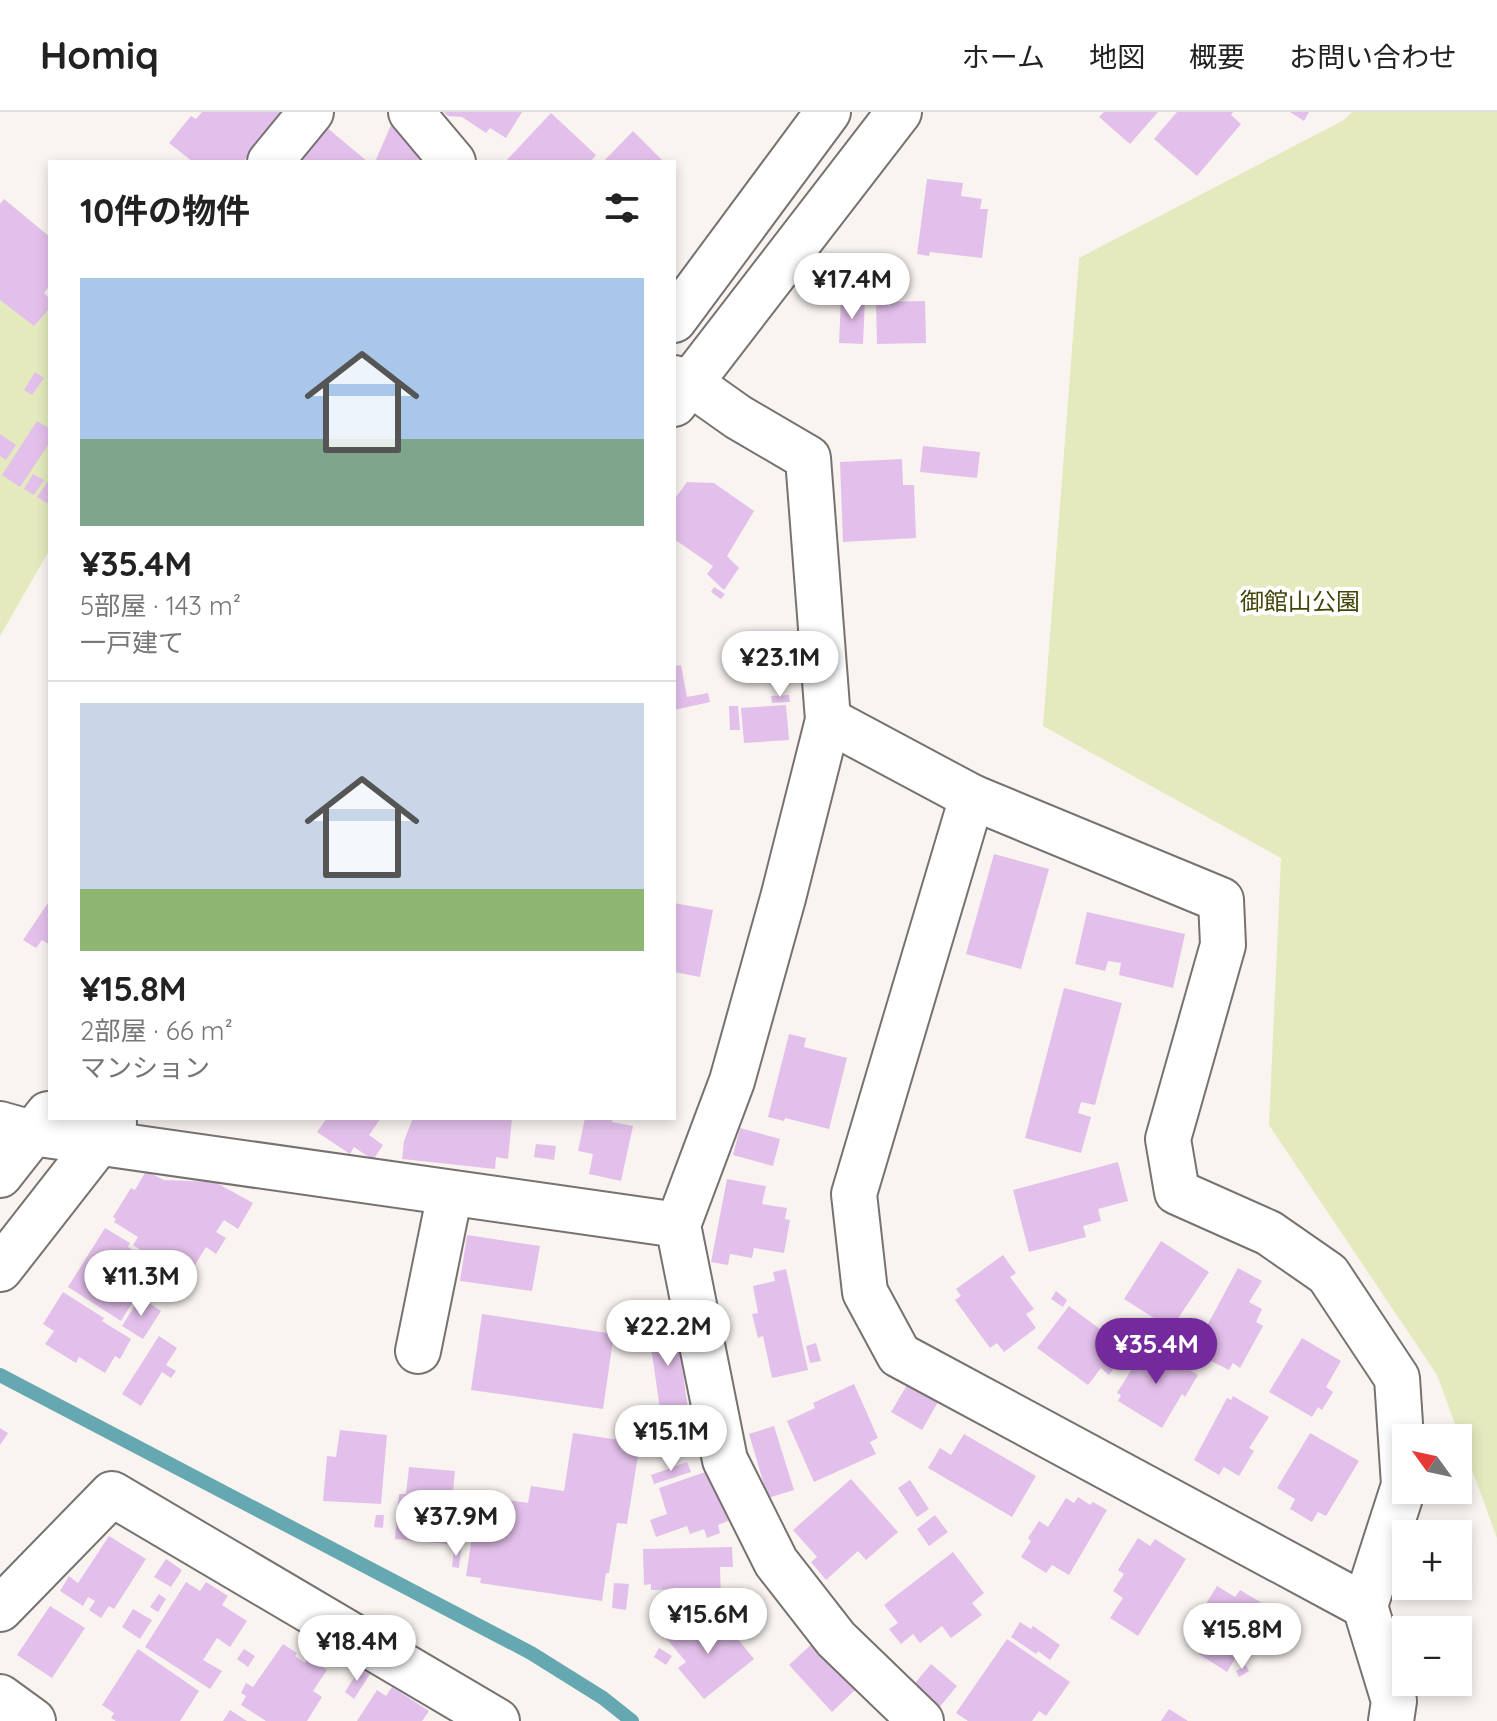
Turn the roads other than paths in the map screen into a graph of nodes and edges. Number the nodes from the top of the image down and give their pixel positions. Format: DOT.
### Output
graph roads {
  1 [pos="311,112"];
  2 [pos="411,112"];
  3 [pos="828,112"];
  4 [pos="899,112"];
  5 [pos="272,160"];
  6 [pos="451,160"];
  7 [pos="676,317"];
  8 [pos="679,388"];
  9 [pos="828,720"];
  10 [pos="972,797"];
  11 [pos="27,1123"];
  12 [pos="109,1130"];
  13 [pos="0,1175"];
  14 [pos="450,1193"];
  15 [pos="678,1225"];
  16 [pos="0,1269"];
  17 [pos="418,1351"];
  18 [pos="1365,1606"];
  19 [pos="0,1609"];
  20 [pos="0,1697"];
  21 [pos="33,1721"];
  22 [pos="497,1721"];
  23 [pos="921,1721"];
  24 [pos="1391,1721"];
  1 -- 5 [label="street"];
  2 -- 6 [label="street"];
  3 -- 7 [label="street"];
  4 -- 8 [label="street"];
  8 -- 9 [label="street"];
  9 -- 10 [label="street"];
  9 -- 15 [label="street"];
  10 -- 18 [label="street"];
  10 -- 18 [label="street"];
  11 -- 12 [label="street"];
  11 -- 13 [label="street"];
  12 -- 14 [label="street"];
  12 -- 16 [label="street"];
  14 -- 15 [label="street"];
  14 -- 17 [label="street"];
  15 -- 23 [label="street"];
  18 -- 24 [label="street"];
  19 -- 22 [label="street"];
  20 -- 21 [label="street"];
}
